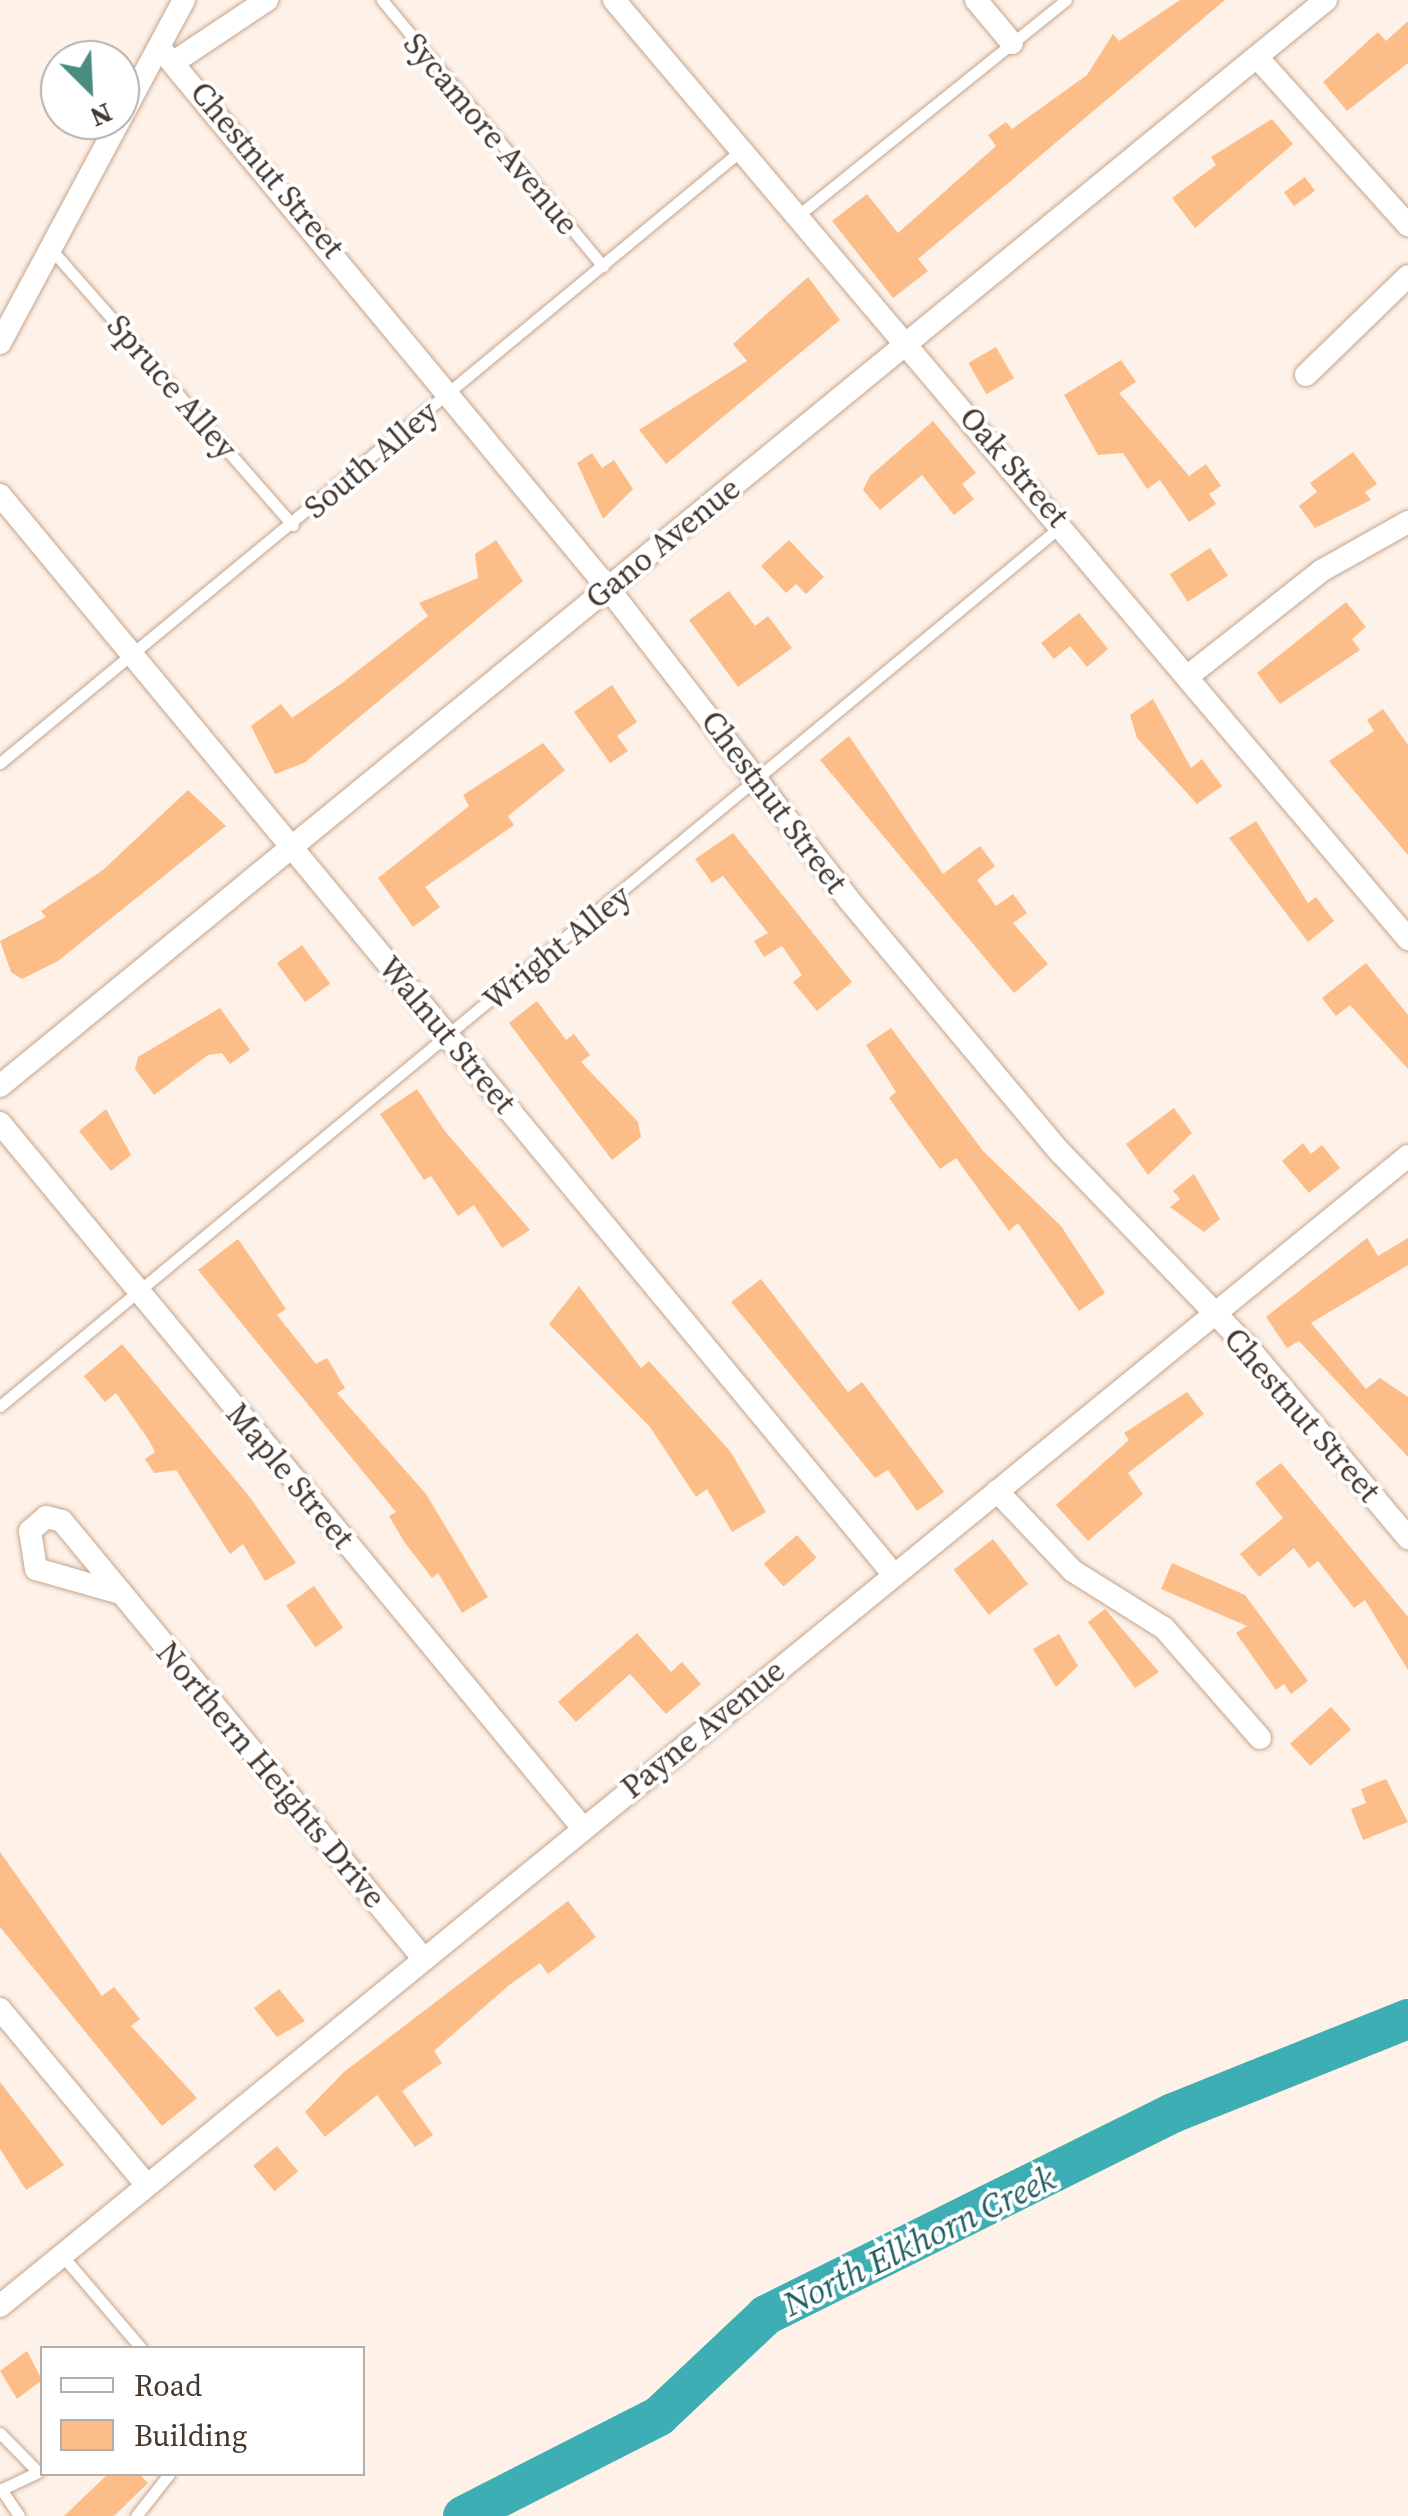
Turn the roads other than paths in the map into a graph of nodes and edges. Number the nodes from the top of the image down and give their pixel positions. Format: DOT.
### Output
graph roads {
  1 [pos="184,0"];
  2 [pos="267,0"];
  3 [pos="382,0"];
  4 [pos="614,0"];
  5 [pos="976,0"];
  6 [pos="1066,0"];
  7 [pos="1326,0"];
  8 [pos="1012,43"];
  9 [pos="167,55"];
  10 [pos="1257,57"];
  11 [pos="739,152"];
  12 [pos="796,217"];
  13 [pos="1408,225"];
  14 [pos="51,249"];
  15 [pos="602,266"];
  16 [pos="1408,276"];
  17 [pos="0,342"];
  18 [pos="906,344"];
  19 [pos="1306,375"];
  20 [pos="450,394"];
  21 [pos="0,494"];
  22 [pos="1408,522"];
  23 [pos="1064,524"];
  24 [pos="293,526"];
  25 [pos="608,588"];
  26 [pos="135,657"];
  27 [pos="1192,673"];
  28 [pos="0,764"];
  29 [pos="761,781"];
  30 [pos="291,847"];
  31 [pos="1408,938"];
  32 [pos="449,1038"];
  33 [pos="0,1086"];
  34 [pos="0,1123"];
  35 [pos="1408,1156"];
  36 [pos="137,1293"];
  37 [pos="1212,1313"];
  38 [pos="0,1406"];
  39 [pos="997,1491"];
  40 [pos="1408,1538"];
  41 [pos="894,1574"];
  42 [pos="120,1592"];
  43 [pos="1260,1738"];
  44 [pos="582,1827"];
  45 [pos="423,1958"];
  46 [pos="0,2008"];
  47 [pos="145,2183"];
  48 [pos="61,2254"];
  49 [pos="0,2306"];
  50 [pos="139,2346"];
  51 [pos="0,2433"];
  52 [pos="166,2476"];
  53 [pos="0,2490"];
  54 [pos="18,2516"];
  55 [pos="136,2516"];
  1 -- 9 [label="street"];
  2 -- 9 [label="street"];
  3 -- 15 [label="lane, Sycamore Avenue"];
  4 -- 11 [label="street, Oak Street"];
  5 -- 8 [label="street"];
  6 -- 8 [label="lane"];
  7 -- 10 [label="street, Gano Avenue"];
  8 -- 12 [label="lane"];
  9 -- 14 [label="street"];
  9 -- 20 [label="street, Chestnut Street"];
  10 -- 13 [label="street"];
  10 -- 18 [label="street, Gano Avenue"];
  11 -- 12 [label="street, Oak Street"];
  11 -- 15 [label="lane, South Alley"];
  12 -- 18 [label="street, Oak Street"];
  14 -- 17 [label="street"];
  14 -- 24 [label="lane, Spruce Alley"];
  15 -- 20 [label="lane, South Alley"];
  16 -- 19 [label="street"];
  18 -- 23 [label="street, Oak Street"];
  18 -- 25 [label="street, Gano Avenue"];
  20 -- 24 [label="lane, South Alley"];
  20 -- 25 [label="street, Chestnut Street"];
  21 -- 26 [label="street, Walnut Street"];
  22 -- 27 [label="street"];
  23 -- 27 [label="street, Oak Street"];
  23 -- 29 [label="lane, Wright Alley"];
  24 -- 26 [label="lane, South Alley"];
  25 -- 29 [label="street, Chestnut Street"];
  25 -- 30 [label="street, Gano Avenue"];
  26 -- 28 [label="lane, South Alley"];
  26 -- 30 [label="street, Walnut Street"];
  27 -- 31 [label="street, Oak Street"];
  29 -- 32 [label="lane, Wright Alley"];
  29 -- 37 [label="street, Chestnut Street"];
  30 -- 32 [label="street, Walnut Street"];
  30 -- 33 [label="street, Gano Avenue"];
  32 -- 36 [label="lane, Wright Alley"];
  32 -- 41 [label="street, Walnut Street"];
  34 -- 36 [label="street, Maple Street"];
  35 -- 37 [label="street, Payne Avenue"];
  36 -- 38 [label="lane, Wright Alley"];
  36 -- 44 [label="street, Maple Street"];
  37 -- 39 [label="street, Payne Avenue"];
  37 -- 40 [label="street, Chestnut Street"];
  39 -- 41 [label="street, Payne Avenue"];
  39 -- 43 [label="street"];
  41 -- 44 [label="street, Payne Avenue"];
  42 -- 45 [label="street, Northern Heights Drive"];
  44 -- 45 [label="street, Payne Avenue"];
  45 -- 47 [label="street, Payne Avenue"];
  46 -- 47 [label="street"];
  47 -- 48 [label="street, Payne Avenue"];
  48 -- 49 [label="street, Payne Avenue"];
  48 -- 50 [label="lane"];
  51 -- 53 [label="lane"];
  52 -- 55 [label="lane"];
  53 -- 54 [label="lane"];
}
